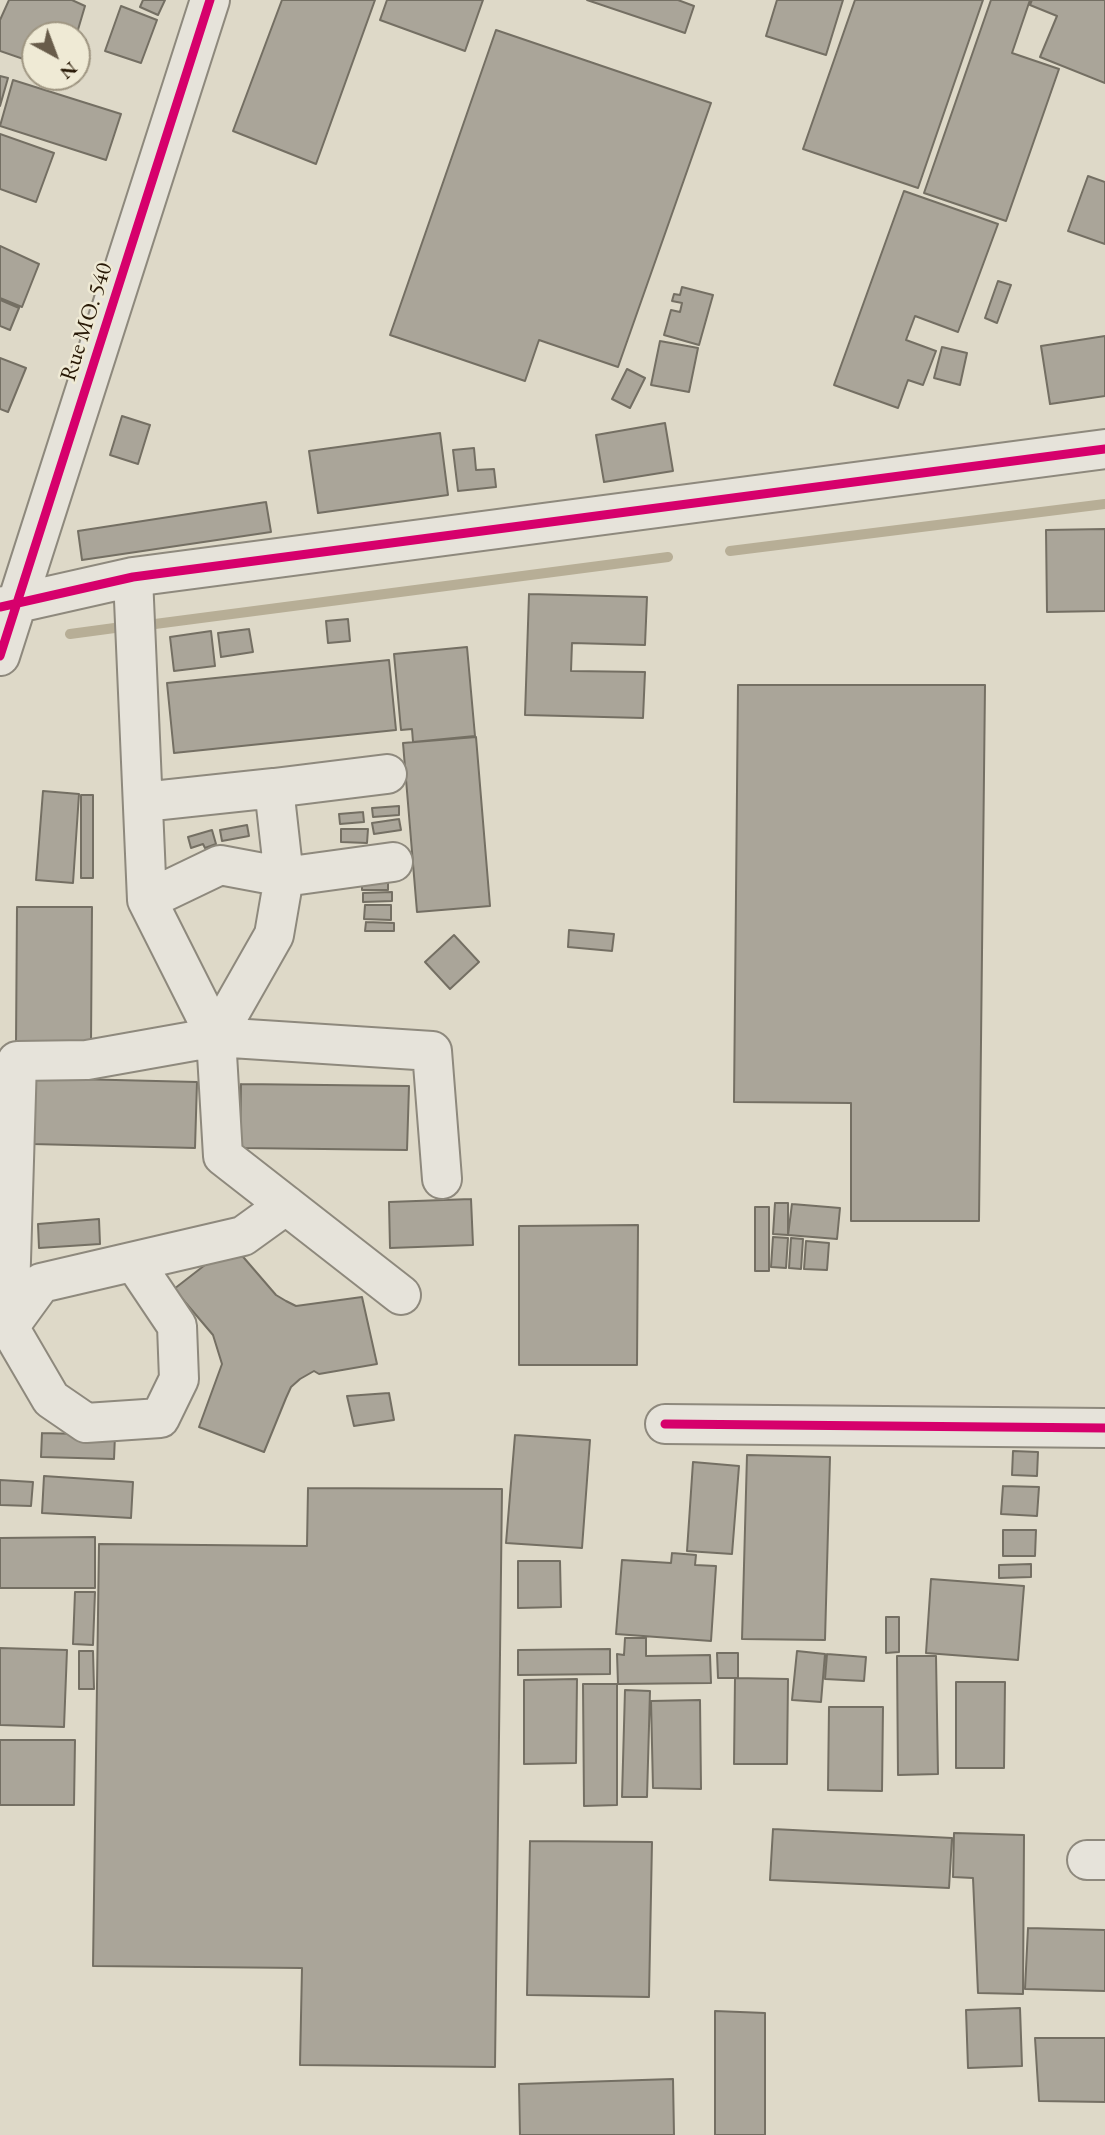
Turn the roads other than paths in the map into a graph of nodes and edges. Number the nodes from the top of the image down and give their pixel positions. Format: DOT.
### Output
graph roads {
  1 [pos="210,0"];
  2 [pos="1105,449"];
  3 [pos="133,577"];
  4 [pos="9,605"];
  5 [pos="0,656"];
  6 [pos="387,774"];
  7 [pos="274,788"];
  8 [pos="143,802"];
  9 [pos="393,862"];
  10 [pos="284,877"];
  11 [pos="148,900"];
  12 [pos="216,1037"];
  13 [pos="442,1179"];
  14 [pos="286,1205"];
  15 [pos="134,1262"];
  16 [pos="401,1295"];
  17 [pos="5,1327"];
  18 [pos="665,1424"];
  19 [pos="1105,1428"];
  1 -- 4 [label="street, Rue MO. 540"];
  2 -- 3 [label="street"];
  3 -- 4 [label="street"];
  3 -- 8 [label="street"];
  4 -- 5 [label="street, Rue MO. 540"];
  6 -- 7 [label="street"];
  7 -- 8 [label="street"];
  7 -- 10 [label="street"];
  8 -- 11 [label="street"];
  9 -- 10 [label="street"];
  10 -- 11 [label="street"];
  10 -- 12 [label="street"];
  11 -- 12 [label="street"];
  12 -- 13 [label="street"];
  12 -- 14 [label="street"];
  12 -- 17 [label="street"];
  14 -- 15 [label="street"];
  14 -- 16 [label="street"];
  15 -- 17 [label="street"];
  15 -- 17 [label="street"];
  18 -- 19 [label="street"];
}
